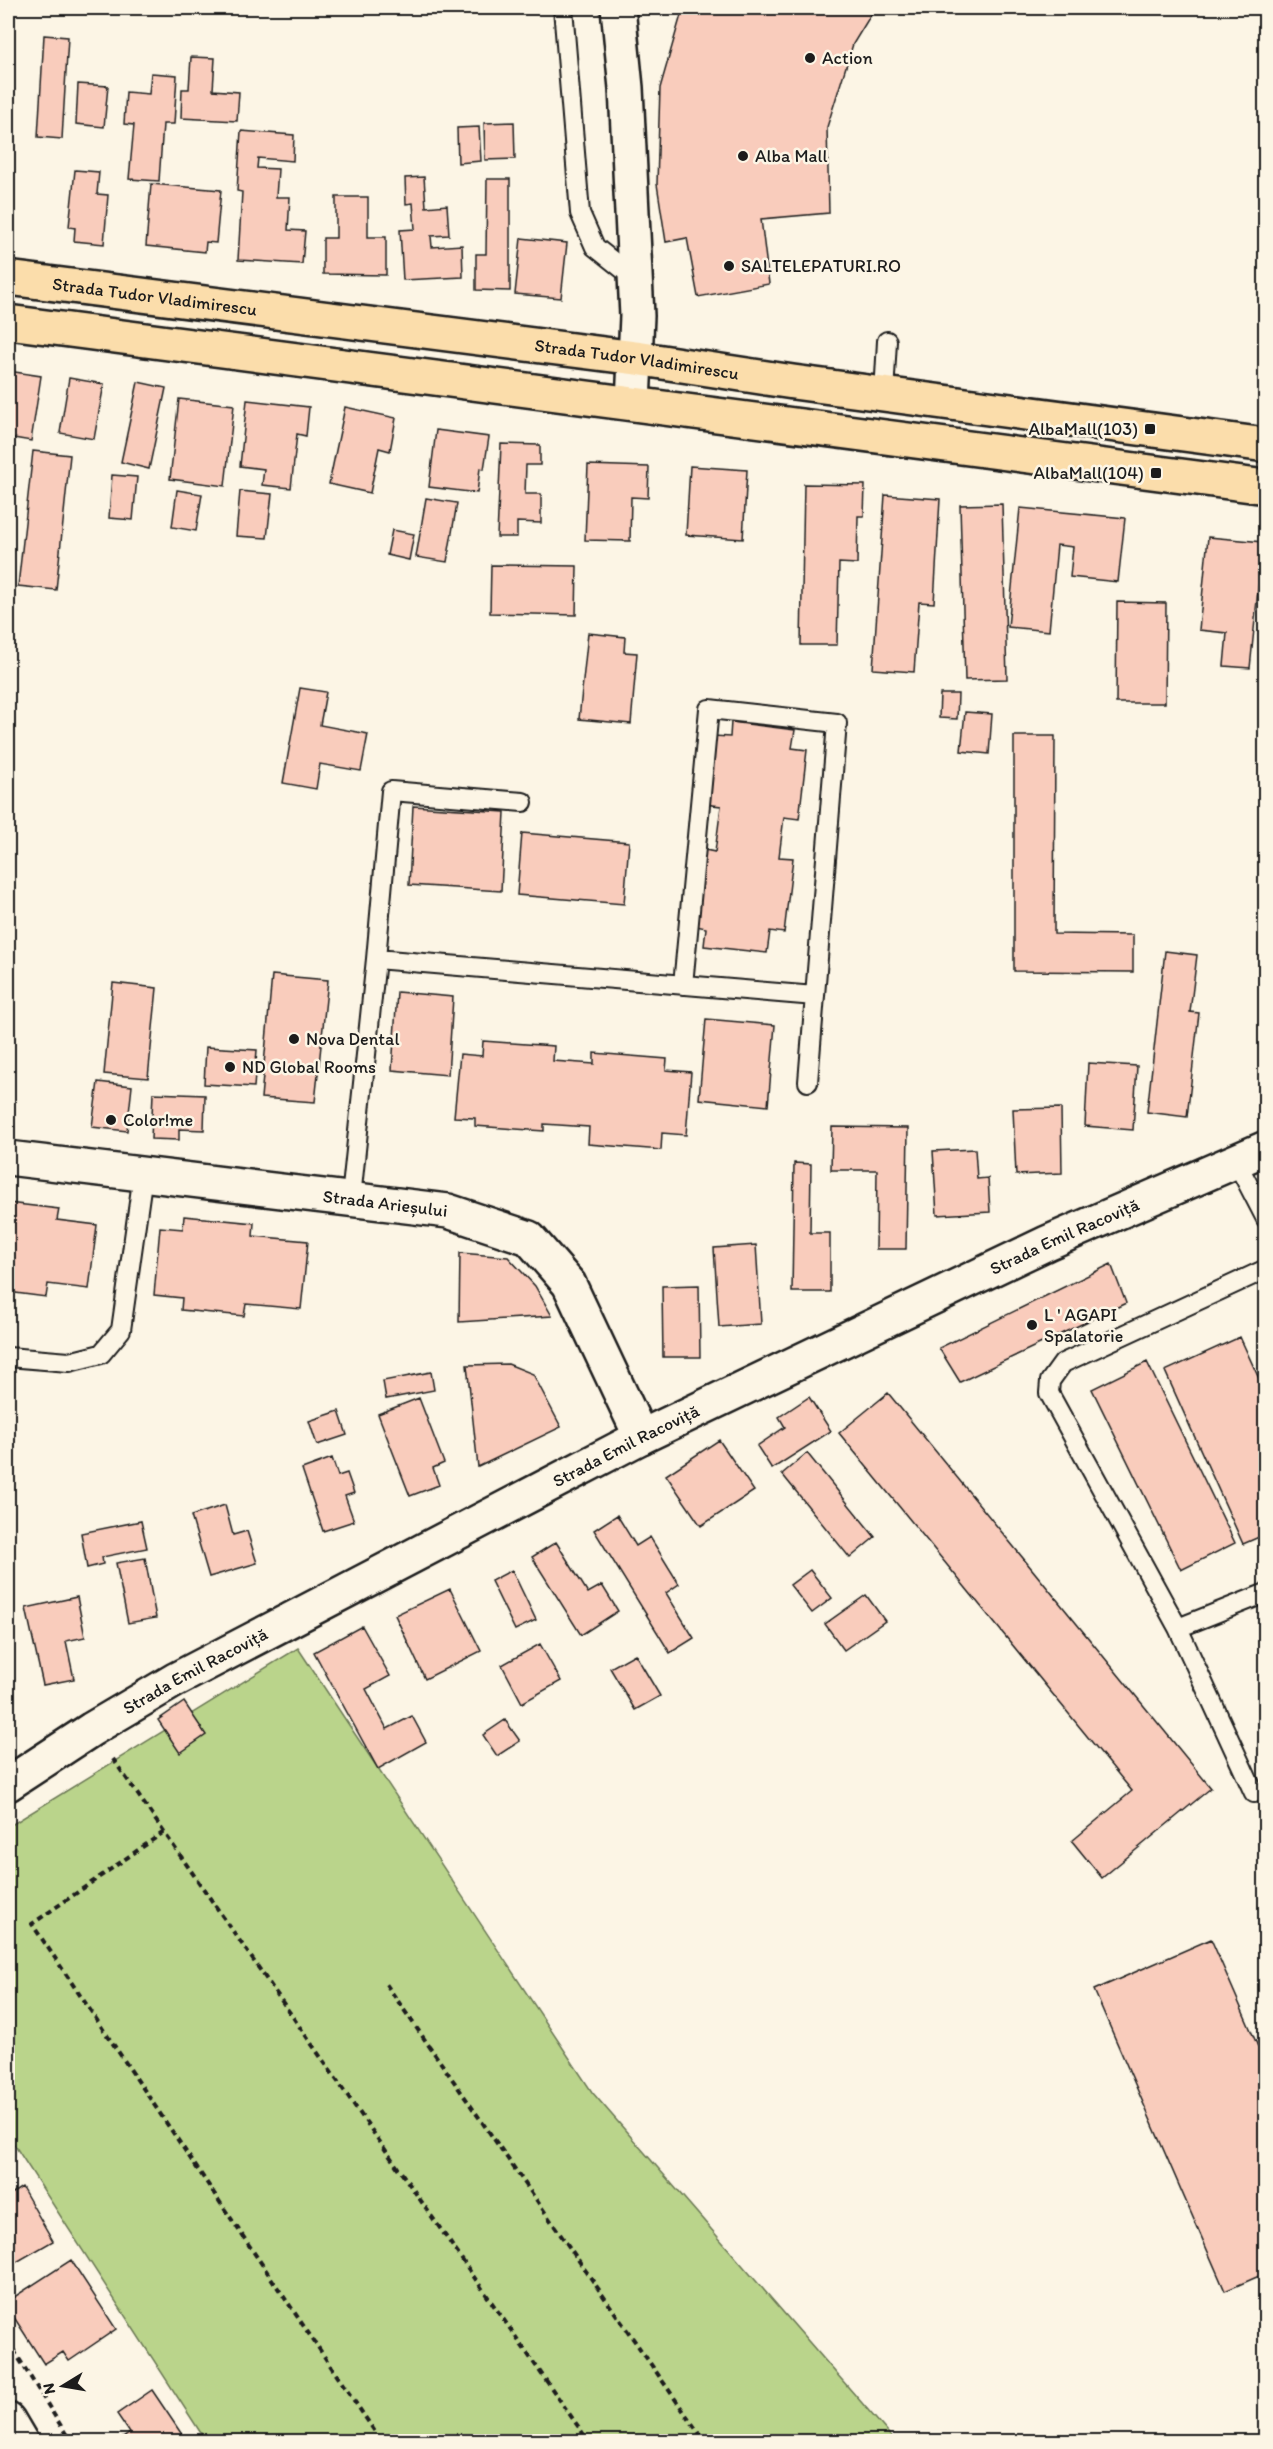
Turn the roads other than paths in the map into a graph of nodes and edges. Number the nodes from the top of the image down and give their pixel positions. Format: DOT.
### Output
graph roads {
  1 [pos="563,8"];
  2 [pos="618,8"];
  3 [pos="8,278"];
  4 [pos="634,278"];
  5 [pos="8,322"];
  6 [pos="887,341"];
  7 [pos="636,358"];
  8 [pos="884,394"];
  9 [pos="633,403"];
  10 [pos="1266,445"];
  11 [pos="1266,488"];
  12 [pos="523,802"];
  13 [pos="376,959"];
  14 [pos="683,985"];
  15 [pos="815,996"];
  16 [pos="808,1082"];
  17 [pos="1266,1148"];
  18 [pos="8,1158"];
  19 [pos="1236,1161"];
  20 [pos="143,1174"];
  21 [pos="351,1198"];
  22 [pos="1266,1219"];
  23 [pos="1266,1269"];
  24 [pos="8,1357"];
  25 [pos="640,1437"];
  26 [pos="1266,1593"];
  27 [pos="1178,1628"];
  28 [pos="8,1784"];
  29 [pos="1254,1793"];
  30 [pos="8,2420"];
  31 [pos="21,2442"];
  1 -- 4 [label="lane"];
  2 -- 4 [label="street"];
  3 -- 7 [label="main road, Strada Tudor Vladimirescu"];
  4 -- 7 [label="street"];
  5 -- 9 [label="main road"];
  6 -- 8 [label="lane"];
  7 -- 8 [label="main road, Strada Tudor Vladimirescu"];
  7 -- 9 [label="street"];
  8 -- 10 [label="main road, Strada Tudor Vladimirescu"];
  9 -- 11 [label="main road"];
  12 -- 13 [label="lane"];
  13 -- 14 [label="lane"];
  13 -- 21 [label="lane"];
  14 -- 15 [label="lane"];
  14 -- 15 [label="lane"];
  15 -- 16 [label="lane"];
  17 -- 19 [label="street, Strada Emil Racoviță"];
  18 -- 20 [label="street, Strada Arieșului"];
  19 -- 22 [label="lane"];
  19 -- 25 [label="street, Strada Emil Racoviță"];
  20 -- 21 [label="street, Strada Arieșului"];
  20 -- 24 [label="lane"];
  21 -- 25 [label="street, Strada Arieșului"];
  23 -- 27 [label="lane"];
  25 -- 28 [label="street, Strada Emil Racoviță"];
  26 -- 27 [label="lane"];
  27 -- 29 [label="lane"];
  30 -- 31 [label="street"];
}
